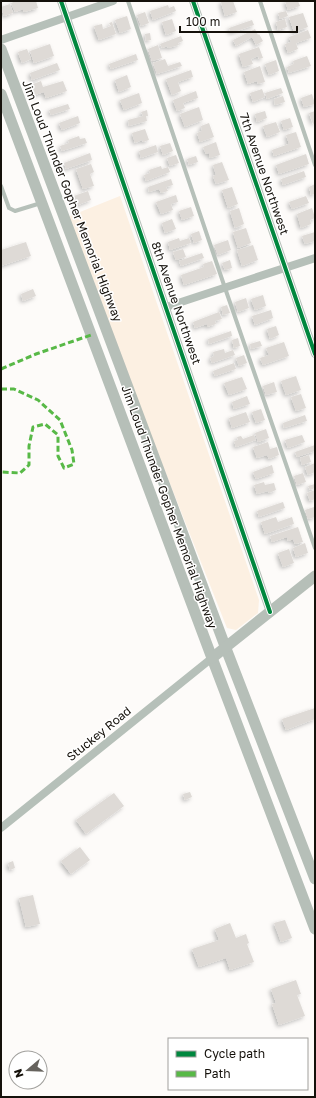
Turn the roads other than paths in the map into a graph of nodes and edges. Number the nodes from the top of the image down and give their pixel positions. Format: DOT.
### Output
graph roads {
  1 [pos="61,1"];
  2 [pos="113,1"];
  3 [pos="128,1"];
  4 [pos="193,1"];
  5 [pos="260,1"];
  6 [pos="67,17"];
  7 [pos="1,40"];
  8 [pos="1,49"];
  9 [pos="1,94"];
  10 [pos="315,166"];
  11 [pos="1,186"];
  12 [pos="42,203"];
  13 [pos="315,258"];
  14 [pos="285,267"];
  15 [pos="225,288"];
  16 [pos="166,307"];
  17 [pos="315,354"];
  18 [pos="315,548"];
  19 [pos="315,576"];
  20 [pos="270,612"];
  21 [pos="226,646"];
  22 [pos="212,658"];
  23 [pos="1,828"];
  24 [pos="315,879"];
  25 [pos="315,929"];
  1 -- 6 [label="street, 8th Avenue Northwest"];
  2 -- 6 [label="street"];
  3 -- 15 [label="lane"];
  4 -- 14 [label="street, 7th Avenue Northwest"];
  5 -- 10 [label="lane"];
  6 -- 7 [label="street"];
  6 -- 16 [label="street, 8th Avenue Northwest"];
  8 -- 21 [label="main road, Jim Loud Thunder Gopher Memorial Highway"];
  9 -- 12 [label="main road, Jim Loud Thunder Gopher Memorial Highway"];
  11 -- 12 [label="lane"];
  12 -- 22 [label="main road, Jim Loud Thunder Gopher Memorial Highway"];
  13 -- 14 [label="street"];
  14 -- 15 [label="street"];
  14 -- 17 [label="street, 7th Avenue Northwest"];
  15 -- 16 [label="street"];
  15 -- 18 [label="lane"];
  16 -- 20 [label="street, 8th Avenue Northwest"];
  19 -- 20 [label="main road"];
  20 -- 21 [label="main road"];
  21 -- 22 [label="main road"];
  21 -- 24 [label="main road, Jim Loud Thunder Gopher Memorial Highway"];
  22 -- 23 [label="street, Stuckey Road"];
  22 -- 25 [label="main road, Jim Loud Thunder Gopher Memorial Highway"];
}
